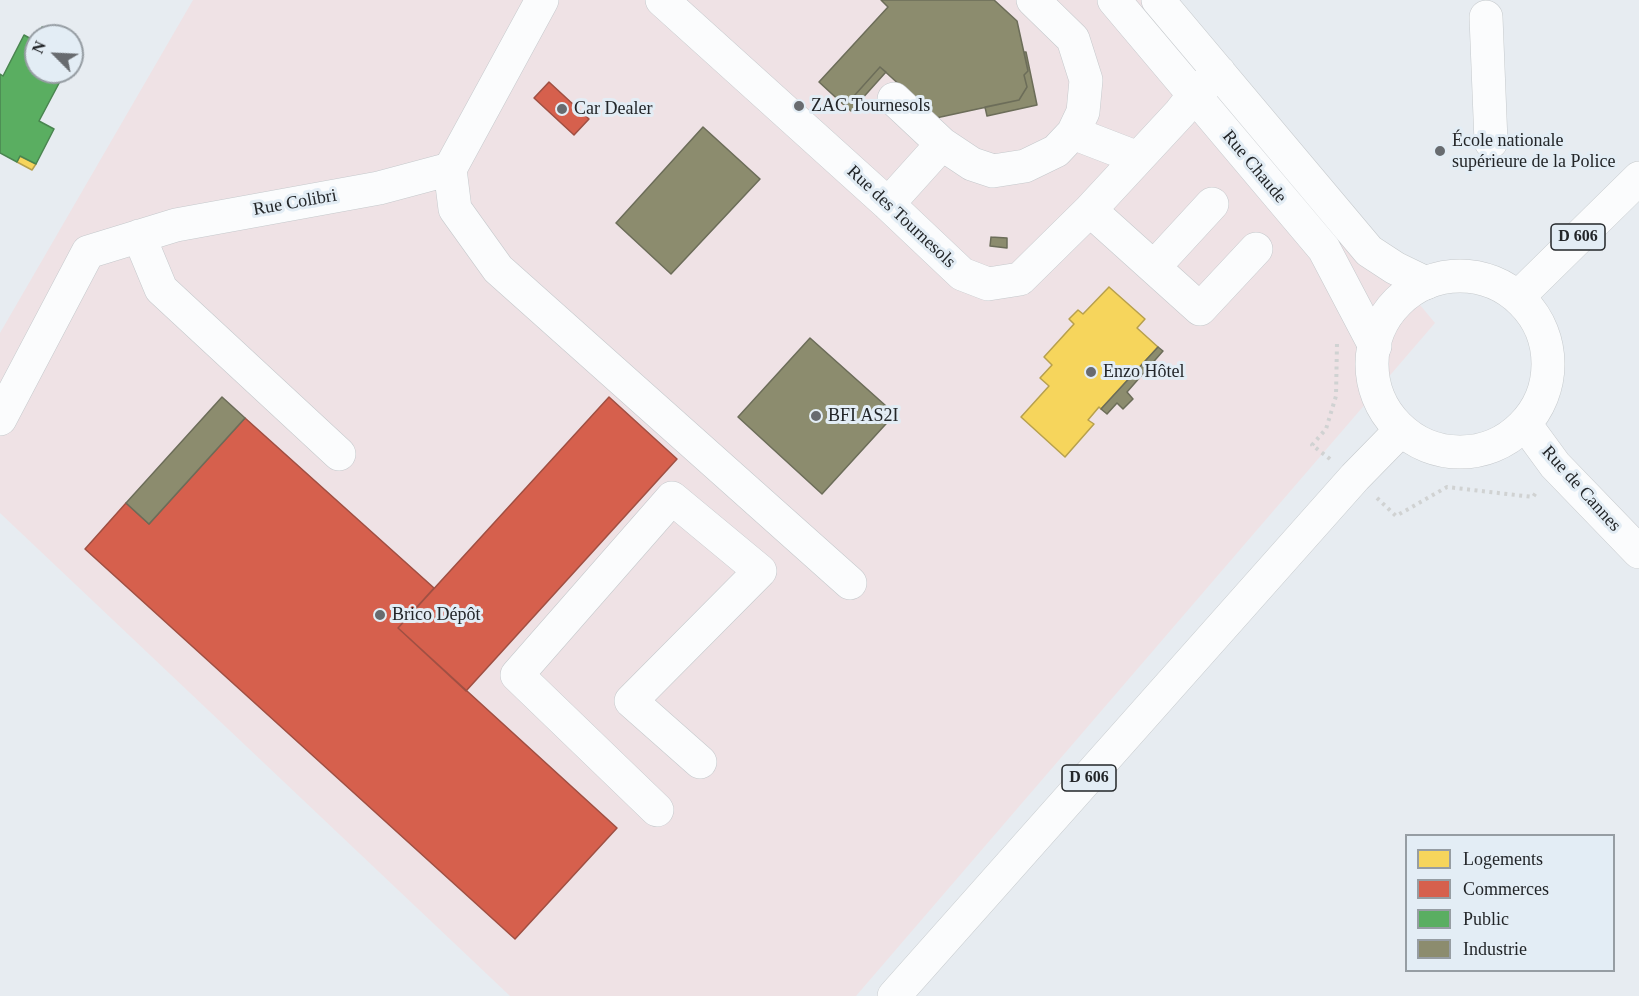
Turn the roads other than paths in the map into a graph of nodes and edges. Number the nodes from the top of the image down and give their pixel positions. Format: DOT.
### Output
graph roads {
  1 [pos="542,0"];
  2 [pos="662,0"];
  3 [pos="1033,0"];
  4 [pos="1114,0"];
  5 [pos="1158,0"];
  6 [pos="1486,17"];
  7 [pos="1219,72"];
  8 [pos="1194,95"];
  9 [pos="894,99"];
  10 [pos="1073,133"];
  11 [pos="1491,142"];
  12 [pos="942,144"];
  13 [pos="1138,158"];
  14 [pos="450,169"];
  15 [pos="1639,178"];
  16 [pos="888,204"];
  17 [pos="1212,204"];
  18 [pos="1090,210"];
  19 [pos="139,236"];
  20 [pos="1256,249"];
  21 [pos="1154,267"];
  22 [pos="1426,284"];
  23 [pos="1518,297"];
  24 [pos="1375,346"];
  25 [pos="0,419"];
  26 [pos="1525,424"];
  27 [pos="1401,430"];
  28 [pos="339,454"];
  29 [pos="1639,552"];
  30 [pos="850,583"];
  31 [pos="700,762"];
  32 [pos="657,810"];
  33 [pos="894,996"];
  1 -- 14 [label="street"];
  2 -- 16 [label="street, Rue des Tournesols"];
  3 -- 10 [label="street"];
  4 -- 8 [label="street, Rue Chaude"];
  5 -- 7 [label="street, Rue Chaude"];
  6 -- 11 [label="street"];
  7 -- 8 [label="street, Rue des Tournesols"];
  7 -- 22 [label="street, Rue Chaude"];
  8 -- 13 [label="street, Rue des Tournesols"];
  8 -- 24 [label="street, Rue Chaude"];
  9 -- 12 [label="street"];
  10 -- 12 [label="street"];
  10 -- 13 [label="street"];
  12 -- 16 [label="street"];
  13 -- 18 [label="street, Rue des Tournesols"];
  14 -- 19 [label="street, Rue Colibri"];
  14 -- 30 [label="street"];
  15 -- 23 [label="street, D 606"];
  16 -- 18 [label="street, Rue des Tournesols"];
  17 -- 21 [label="street"];
  18 -- 21 [label="street"];
  19 -- 25 [label="street, Rue Colibri"];
  19 -- 28 [label="street"];
  20 -- 21 [label="street"];
  22 -- 23 [label="street"];
  22 -- 24 [label="street"];
  23 -- 26 [label="street"];
  24 -- 27 [label="street"];
  26 -- 27 [label="street"];
  26 -- 29 [label="street, Rue de Cannes"];
  27 -- 33 [label="street, D 606"];
  31 -- 32 [label="street"];
}
